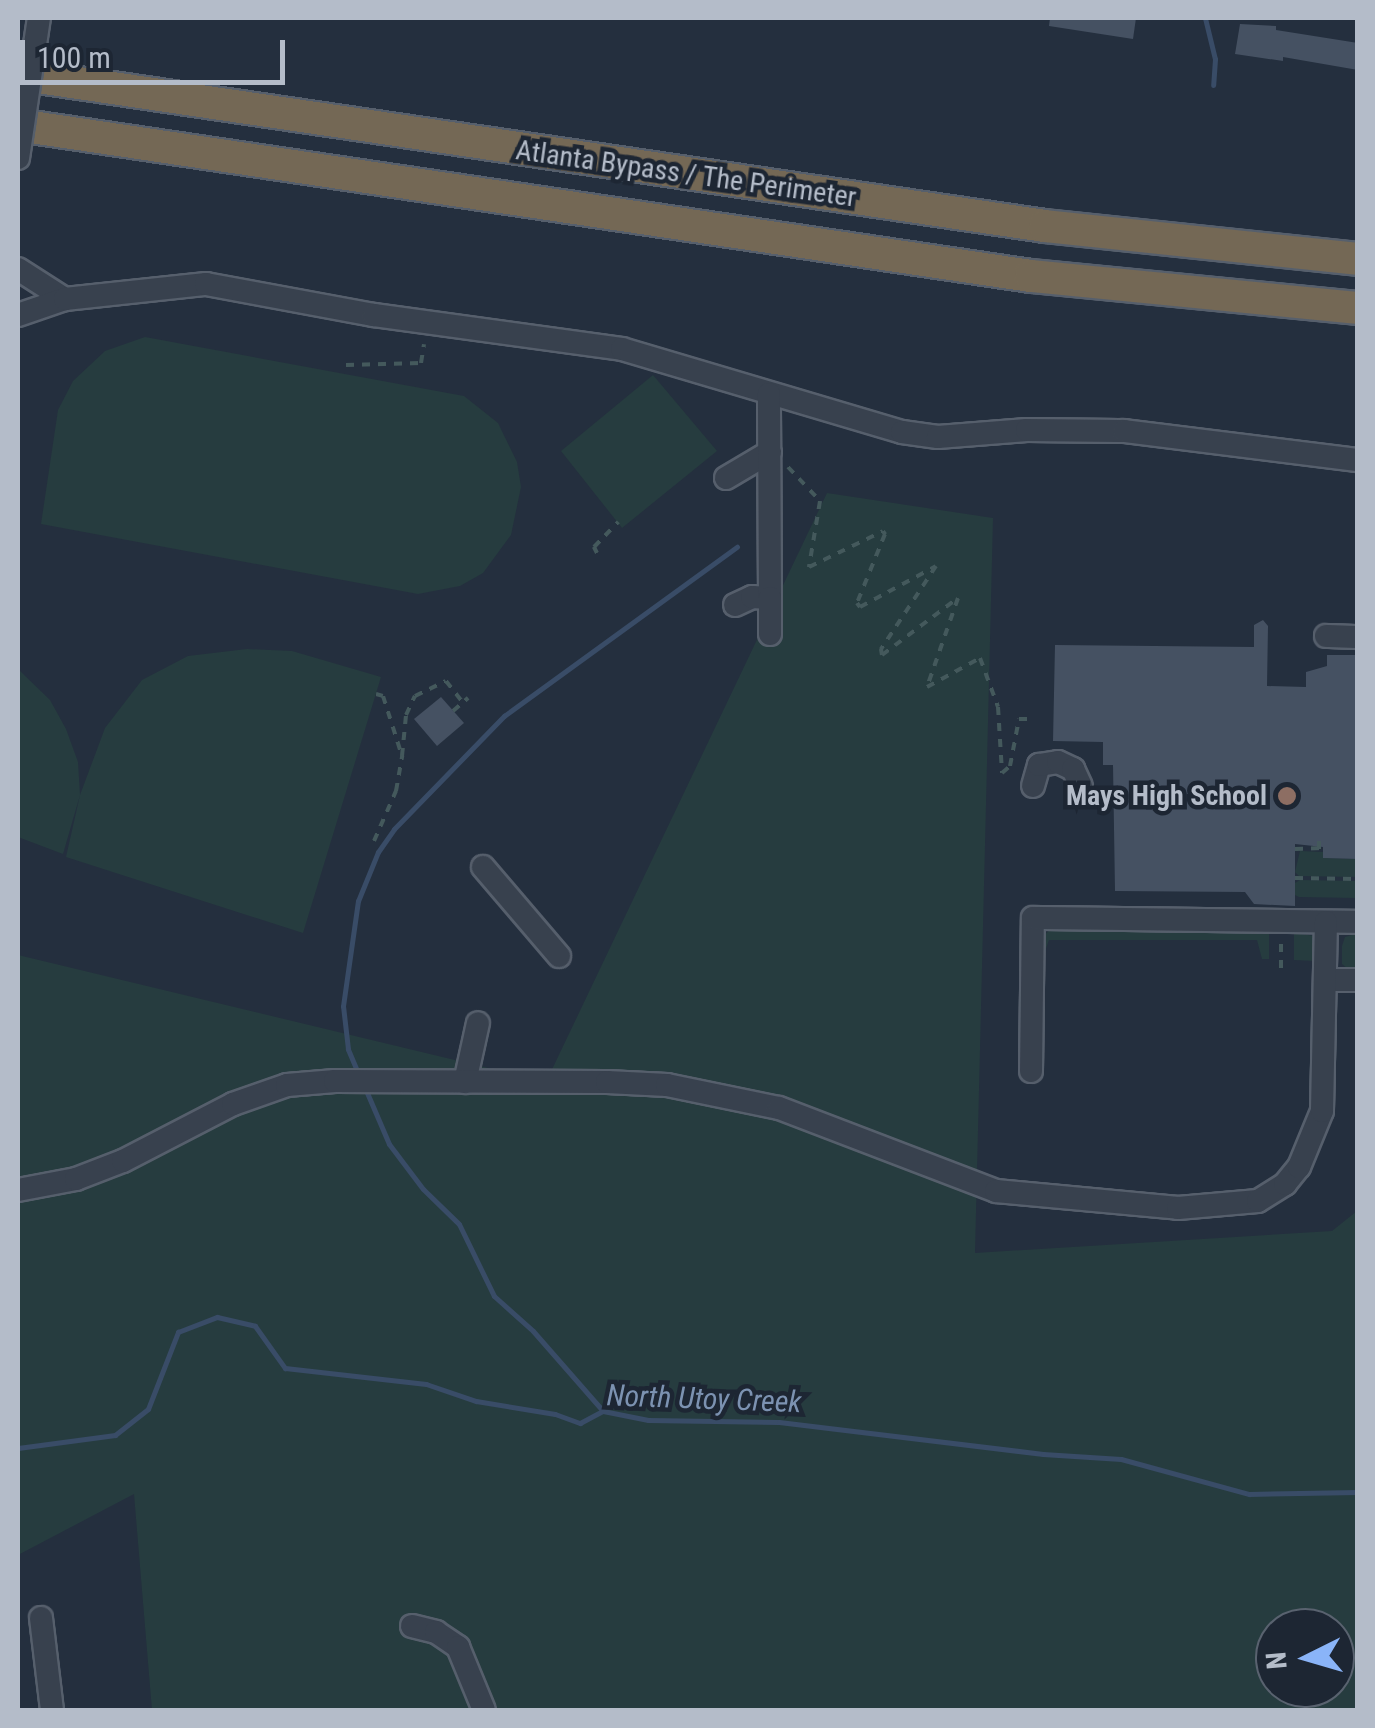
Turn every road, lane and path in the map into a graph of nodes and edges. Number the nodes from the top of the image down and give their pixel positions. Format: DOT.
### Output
graph roads {
  1 [pos="39,18"];
  2 [pos="18,74"];
  3 [pos="18,125"];
  4 [pos="18,158"];
  5 [pos="1358,259"];
  6 [pos="18,268"];
  7 [pos="65,300"];
  8 [pos="1358,308"];
  9 [pos="18,315"];
  10 [pos="424,344"];
  11 [pos="346,364"];
  12 [pos="770,394"];
  13 [pos="770,452"];
  14 [pos="1358,460"];
  15 [pos="726,478"];
  16 [pos="618,522"];
  17 [pos="597,553"];
  18 [pos="770,598"];
  19 [pos="734,605"];
  20 [pos="770,634"];
  21 [pos="1326,636"];
  22 [pos="1358,637"];
  23 [pos="376,694"];
  24 [pos="468,698"];
  25 [pos="463,703"];
  26 [pos="454,711"];
  27 [pos="1029,719"];
  28 [pos="402,756"];
  29 [pos="1033,786"];
  30 [pos="1081,786"];
  31 [pos="1320,834"];
  32 [pos="374,841"];
  33 [pos="1295,849"];
  34 [pos="483,868"];
  35 [pos="1294,878"];
  36 [pos="1358,879"];
  37 [pos="1326,922"];
  38 [pos="1358,922"];
  39 [pos="1282,932"];
  40 [pos="559,956"];
  41 [pos="1281,968"];
  42 [pos="1325,980"];
  43 [pos="1358,980"];
  44 [pos="478,1023"];
  45 [pos="1031,1071"];
  46 [pos="464,1082"];
  47 [pos="18,1190"];
  48 [pos="41,1618"];
  49 [pos="412,1626"];
  50 [pos="52,1710"];
  51 [pos="484,1710"];
  1 -- 4 [label="street, bridge"];
  2 -- 5 [label="highway, Atlanta Bypass / The Perimeter"];
  3 -- 8 [label="highway, Atlanta Bypass / The Perimeter"];
  6 -- 7 [label="street"];
  7 -- 9 [label="street"];
  7 -- 12 [label="street"];
  10 -- 11 [label="path"];
  12 -- 13 [label="street"];
  12 -- 14 [label="street"];
  13 -- 15 [label="street"];
  13 -- 18 [label="street"];
  13 -- 27 [label="path"];
  16 -- 17 [label="path"];
  18 -- 19 [label="street"];
  18 -- 20 [label="street"];
  21 -- 22 [label="street"];
  23 -- 28 [label="path"];
  24 -- 25 [label="path"];
  25 -- 26 [label="path"];
  25 -- 28 [label="path"];
  28 -- 32 [label="path"];
  29 -- 30 [label="street"];
  31 -- 33 [label="path"];
  34 -- 40 [label="street"];
  35 -- 36 [label="path"];
  37 -- 38 [label="street"];
  37 -- 42 [label="street"];
  37 -- 45 [label="street"];
  39 -- 41 [label="path"];
  42 -- 43 [label="street"];
  42 -- 46 [label="street"];
  44 -- 46 [label="street"];
  46 -- 47 [label="street"];
  48 -- 50 [label="street"];
  49 -- 51 [label="street"];
}
